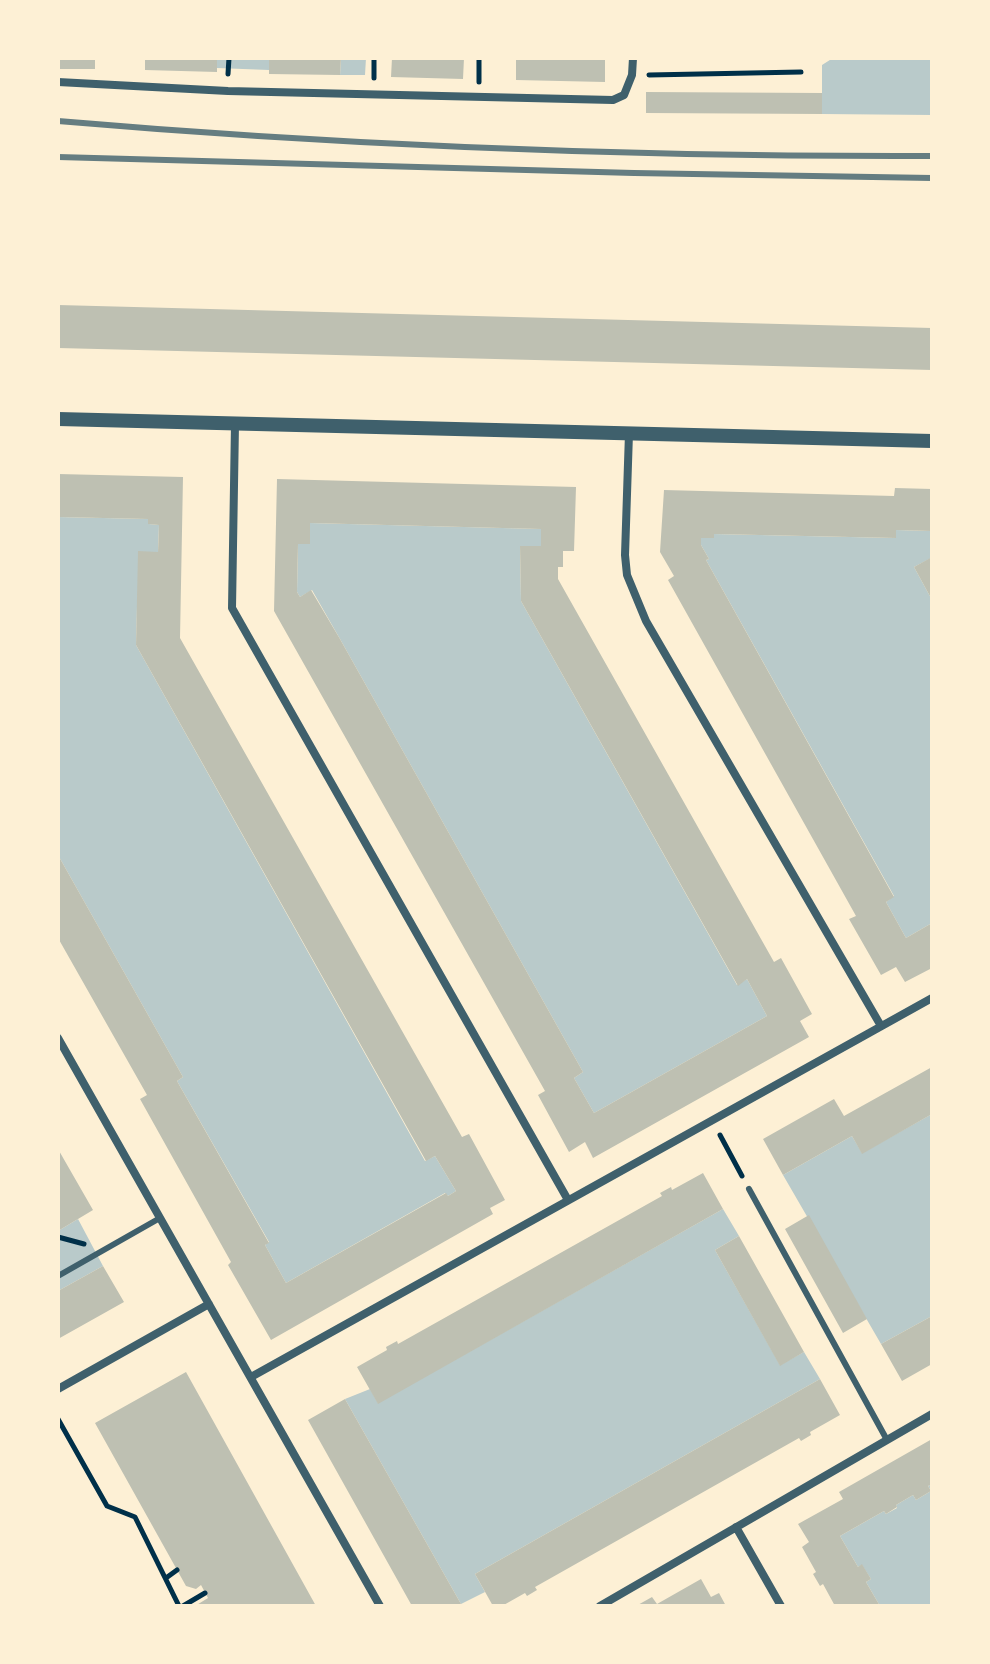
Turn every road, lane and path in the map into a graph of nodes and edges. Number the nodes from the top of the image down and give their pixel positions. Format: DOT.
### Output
graph roads {
  1 [pos="633,58"];
  2 [pos="801,72"];
  3 [pos="632,75"];
  4 [pos="58,82"];
  5 [pos="58,419"];
  6 [pos="235,424"];
  7 [pos="629,433"];
  8 [pos="932,441"];
  9 [pos="932,998"];
  10 [pos="881,1026"];
  11 [pos="58,1038"];
  12 [pos="712,1120"];
  13 [pos="735,1163"];
  14 [pos="749,1189"];
  15 [pos="568,1200"];
  16 [pos="160,1218"];
  17 [pos="58,1276"];
  18 [pos="209,1304"];
  19 [pos="251,1377"];
  20 [pos="58,1389"];
  21 [pos="932,1414"];
  22 [pos="58,1419"];
  23 [pos="887,1440"];
  24 [pos="150,1522"];
  25 [pos="736,1527"];
  26 [pos="141,1528"];
  27 [pos="177,1570"];
  28 [pos="166,1578"];
  29 [pos="205,1593"];
  30 [pos="181,1606"];
  31 [pos="380,1606"];
  32 [pos="600,1606"];
  33 [pos="781,1606"];
  1 -- 3 [label="street"];
  2 -- 3 [label="path"];
  3 -- 4 [label="street"];
  5 -- 6 [label="street"];
  6 -- 7 [label="street"];
  6 -- 15 [label="street"];
  7 -- 8 [label="street"];
  7 -- 10 [label="street"];
  9 -- 10 [label="street"];
  10 -- 12 [label="street"];
  11 -- 16 [label="street"];
  12 -- 13 [label="path"];
  12 -- 15 [label="street"];
  14 -- 23 [label="lane"];
  15 -- 19 [label="street"];
  16 -- 17 [label="lane"];
  16 -- 18 [label="street"];
  18 -- 19 [label="street"];
  18 -- 20 [label="street"];
  19 -- 31 [label="street"];
  21 -- 23 [label="street"];
  22 -- 26 [label="path"];
  23 -- 25 [label="street"];
  24 -- 26 [label="path"];
  25 -- 32 [label="street"];
  25 -- 33 [label="street"];
  26 -- 28 [label="path"];
  27 -- 28 [label="path"];
  28 -- 30 [label="path"];
  29 -- 30 [label="path"];
}
